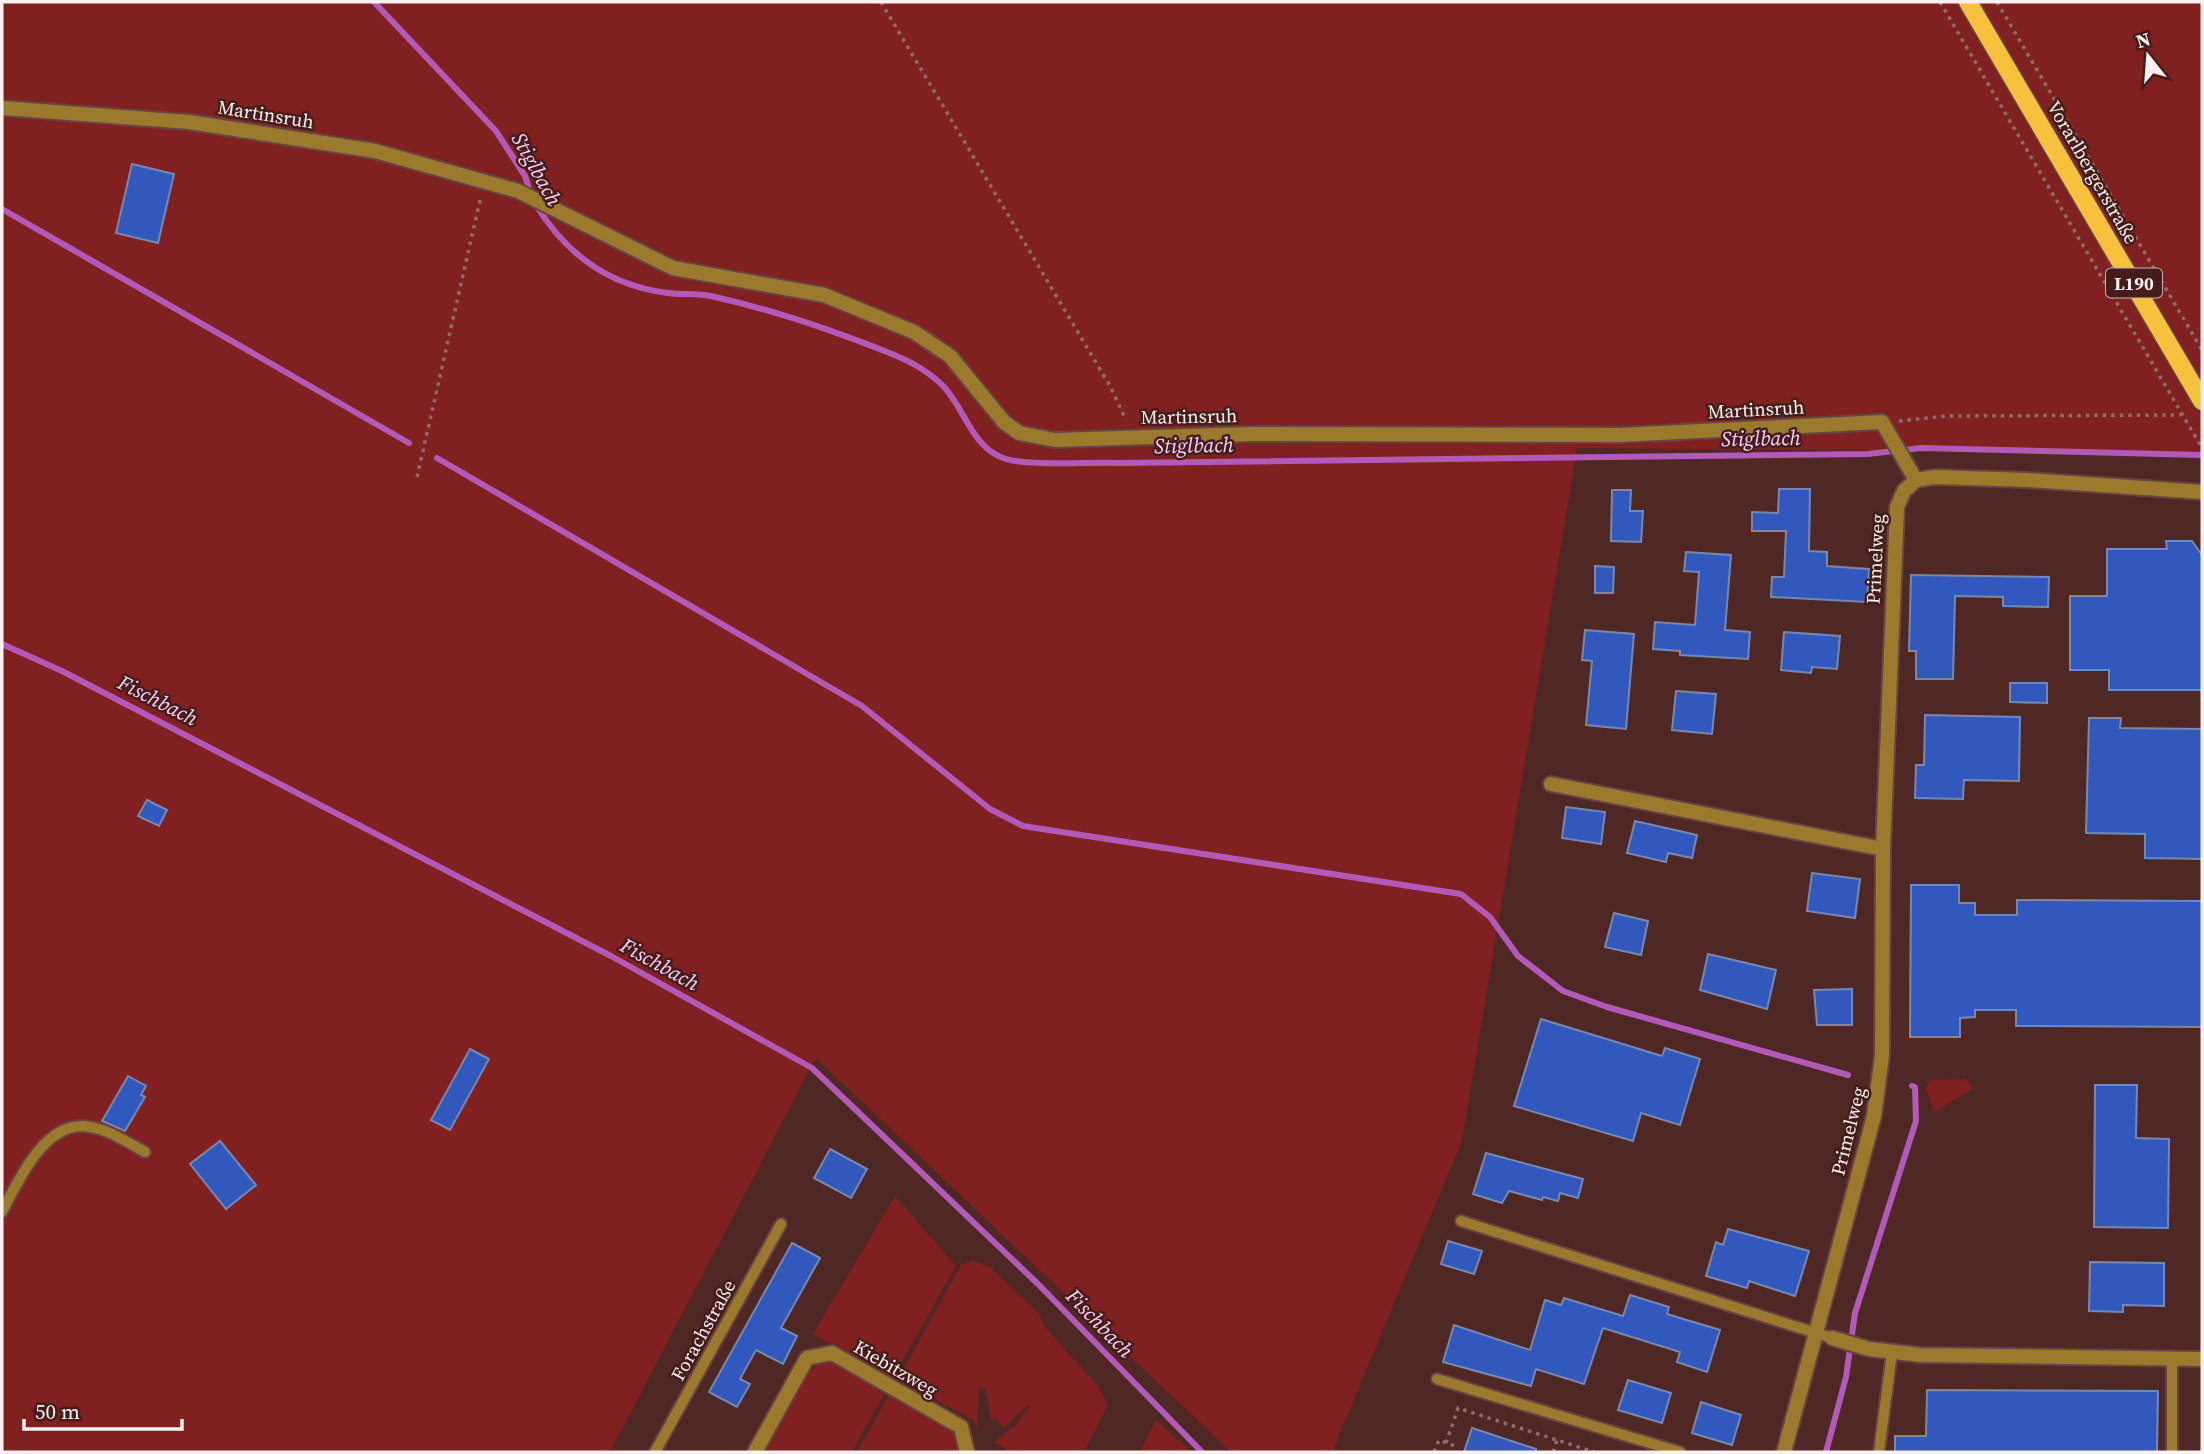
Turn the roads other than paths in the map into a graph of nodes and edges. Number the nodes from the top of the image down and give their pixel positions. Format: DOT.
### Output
graph roads {
  1 [pos="1968,2"];
  2 [pos="2,108"];
  3 [pos="2202,401"];
  4 [pos="1916,480"];
  5 [pos="2202,492"];
  6 [pos="1551,784"];
  7 [pos="1883,849"];
  8 [pos="145,1152"];
  9 [pos="2,1212"];
  10 [pos="1461,1221"];
  11 [pos="781,1224"];
  12 [pos="1815,1333"];
  13 [pos="1832,1338"];
  14 [pos="1892,1352"];
  15 [pos="2172,1358"];
  16 [pos="2202,1359"];
  17 [pos="1437,1380"];
  18 [pos="655,1452"];
  19 [pos="755,1452"];
  20 [pos="967,1452"];
  21 [pos="1680,1452"];
  22 [pos="1784,1452"];
  23 [pos="1879,1452"];
  24 [pos="2172,1452"];
  1 -- 3 [label="main road, Vorarlbergerstraße / L190"];
  2 -- 4 [label="street, Martinsruh"];
  4 -- 5 [label="street"];
  4 -- 7 [label="street, Primelweg"];
  6 -- 7 [label="street"];
  7 -- 12 [label="street, Primelweg"];
  8 -- 9 [label="lane"];
  10 -- 12 [label="lane"];
  11 -- 18 [label="lane, Forachstraße"];
  12 -- 13 [label="lane"];
  12 -- 22 [label="street, Primelweg"];
  13 -- 14 [label="street"];
  14 -- 15 [label="street"];
  14 -- 23 [label="lane"];
  15 -- 16 [label="street"];
  15 -- 24 [label="lane"];
  17 -- 21 [label="lane"];
  19 -- 20 [label="street, Kiebitzweg"];
}
